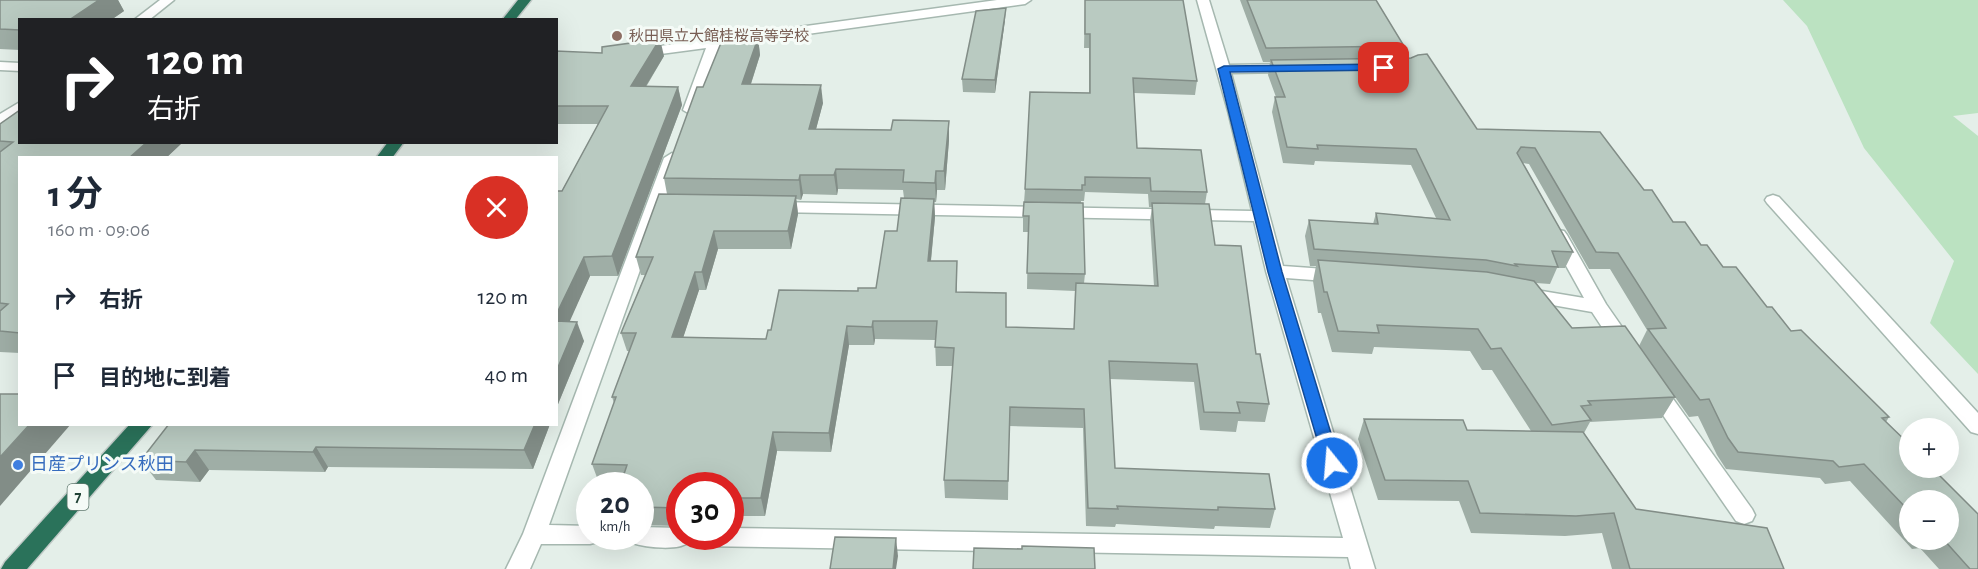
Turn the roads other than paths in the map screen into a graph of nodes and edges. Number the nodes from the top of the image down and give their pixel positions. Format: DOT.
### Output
graph roads {
  1 [pos="168,0"];
  2 [pos="525,0"];
  3 [pos="1025,0"];
  4 [pos="1203,0"];
  5 [pos="143,18"];
  6 [pos="510,18"];
  7 [pos="714,44"];
  8 [pos="624,55"];
  9 [pos="0,66"];
  10 [pos="18,67"];
  11 [pos="1304,68"];
  12 [pos="1224,69"];
  13 [pos="18,108"];
  14 [pos="0,121"];
  15 [pos="395,144"];
  16 [pos="385,156"];
  17 [pos="1773,200"];
  18 [pos="655,204"];
  19 [pos="678,205"];
  20 [pos="762,207"];
  21 [pos="1261,216"];
  22 [pos="1548,218"];
  23 [pos="1275,272"];
  24 [pos="1354,277"];
  25 [pos="1511,291"];
  26 [pos="1598,307"];
  27 [pos="141,426"];
  28 [pos="1978,426"];
  29 [pos="1744,515"];
  30 [pos="534,534"];
  31 [pos="576,535"];
  32 [pos="744,538"];
  33 [pos="1360,559"];
  34 [pos="13,569"];
  35 [pos="518,569"];
  1 -- 5 [label="street"];
  2 -- 6 [label="highway"];
  3 -- 7 [label="street"];
  4 -- 12 [label="street"];
  7 -- 8 [label="street"];
  7 -- 18 [label="street"];
  9 -- 10 [label="street"];
  11 -- 12 [label="street"];
  12 -- 21 [label="street"];
  13 -- 14 [label="street"];
  15 -- 16 [label="highway"];
  17 -- 28 [label="street"];
  18 -- 19 [label="street"];
  18 -- 30 [label="street"];
  20 -- 21 [label="street"];
  21 -- 23 [label="street"];
  22 -- 26 [label="street"];
  23 -- 24 [label="street"];
  23 -- 33 [label="street"];
  25 -- 26 [label="street"];
  26 -- 29 [label="street"];
  27 -- 34 [label="highway, 7"];
  30 -- 31 [label="street"];
  30 -- 35 [label="street"];
  32 -- 33 [label="street"];
}
